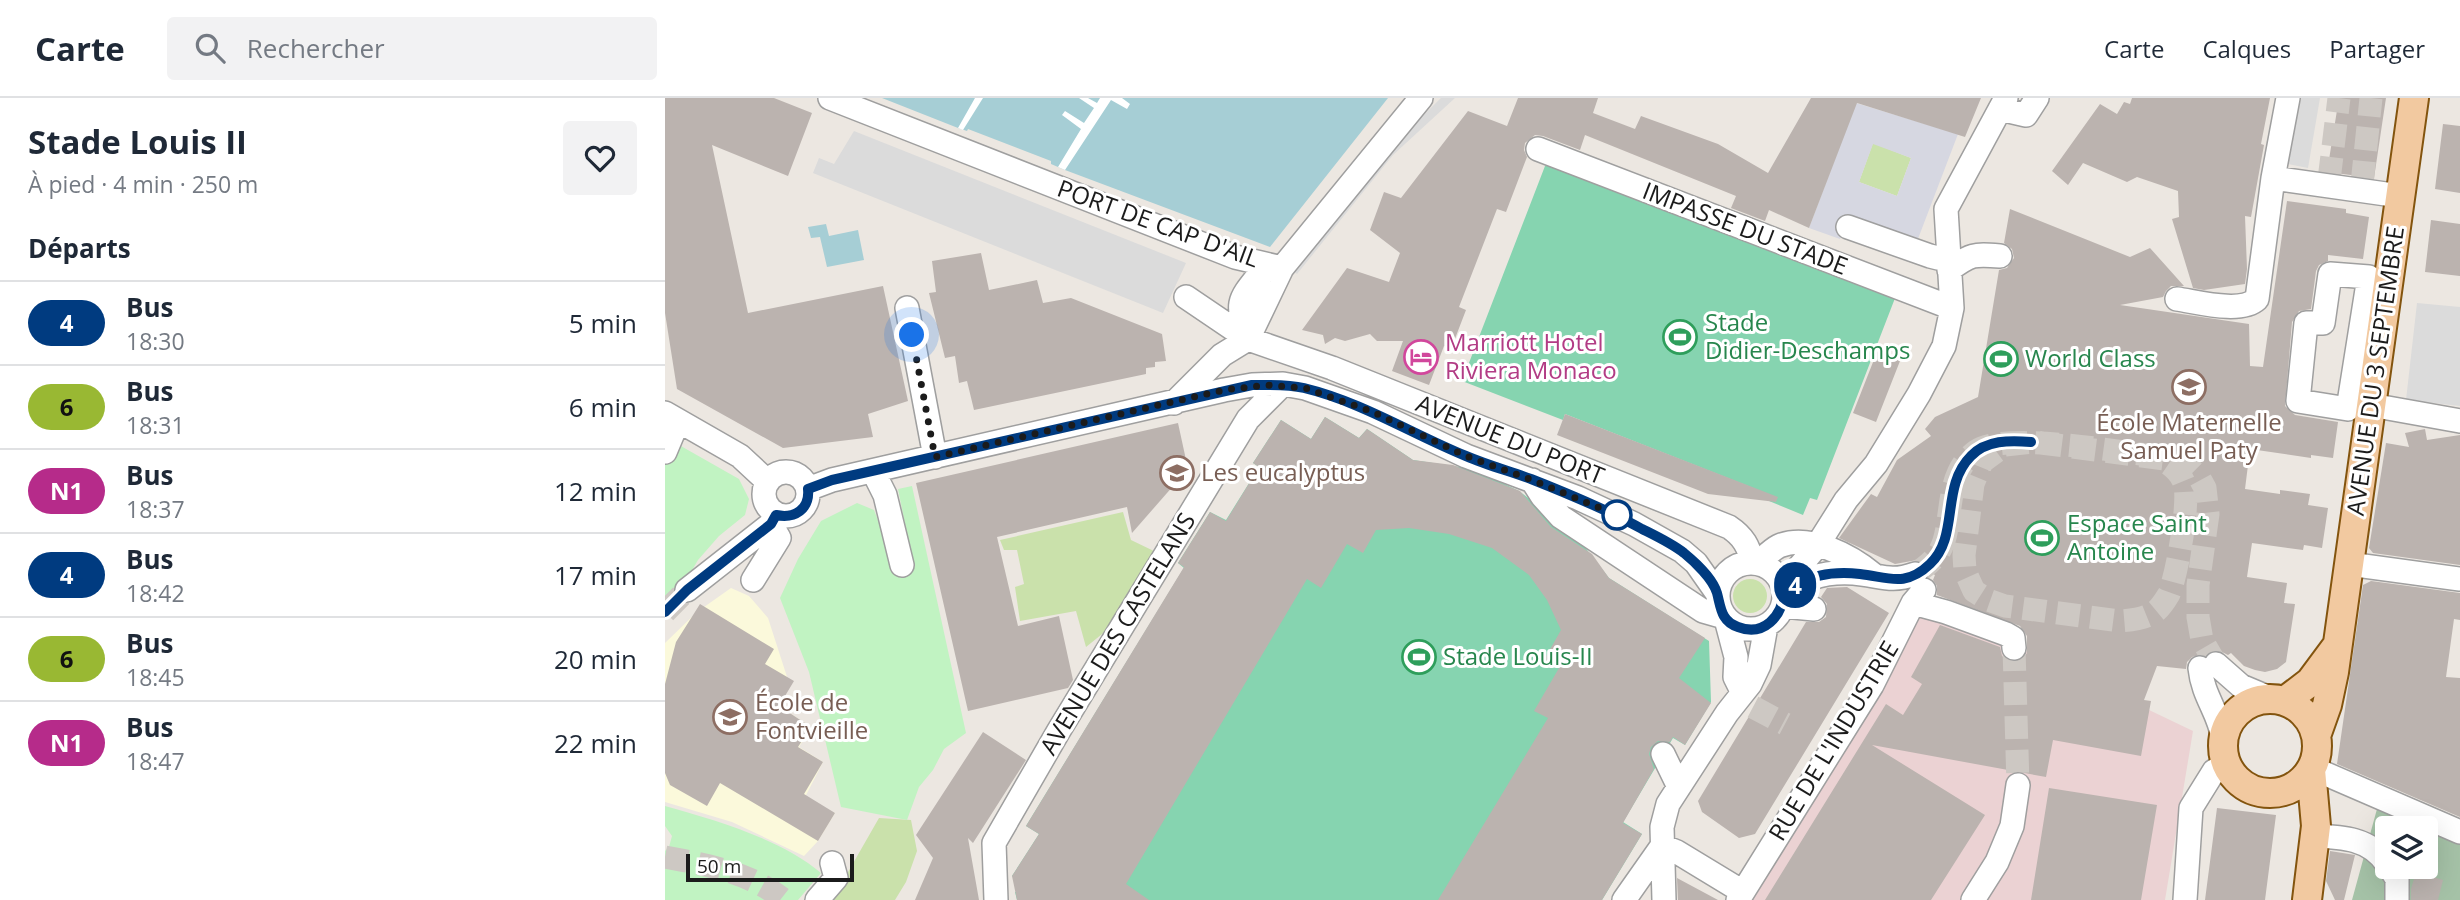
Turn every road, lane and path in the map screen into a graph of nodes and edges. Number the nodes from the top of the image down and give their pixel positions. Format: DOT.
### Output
graph roads {
  1 [pos="830,98"];
  2 [pos="868,98"];
  3 [pos="1421,98"];
  4 [pos="2037,98"];
  5 [pos="2288,98"];
  6 [pos="2414,98"];
  7 [pos="2003,104"];
  8 [pos="1538,149"];
  9 [pos="2273,178"];
  10 [pos="2400,196"];
  11 [pos="1849,227"];
  12 [pos="2000,256"];
  13 [pos="1948,262"];
  14 [pos="1282,268"];
  15 [pos="2369,277"];
  16 [pos="1186,297"];
  17 [pos="2177,299"];
  18 [pos="907,308"];
  19 [pos="1952,308"];
  20 [pos="1248,339"];
  21 [pos="1283,384"];
  22 [pos="1174,403"];
  23 [pos="2371,405"];
  24 [pos="672,417"];
  25 [pos="2460,421"];
  26 [pos="665,452"];
  27 [pos="935,457"];
  28 [pos="873,471"];
  29 [pos="1532,480"];
  30 [pos="768,482"];
  31 [pos="808,489"];
  32 [pos="774,519"];
  33 [pos="1817,546"];
  34 [pos="1756,563"];
  35 [pos="2349,564"];
  36 [pos="902,565"];
  37 [pos="1877,577"];
  38 [pos="2460,579"];
  39 [pos="753,580"];
  40 [pos="1917,588"];
  41 [pos="687,590"];
  42 [pos="1717,593"];
  43 [pos="1783,595"];
  44 [pos="1814,609"];
  45 [pos="1725,618"];
  46 [pos="1766,626"];
  47 [pos="2338,645"];
  48 [pos="2014,648"];
  49 [pos="1743,700"];
  50 [pos="2278,700"];
  51 [pos="2316,736"];
  52 [pos="2224,752"];
  53 [pos="1663,754"];
  54 [pos="2311,769"];
  55 [pos="2018,785"];
  56 [pos="1679,787"];
  57 [pos="2278,793"];
  58 [pos="2460,832"];
  59 [pos="2314,836"];
  60 [pos="1662,846"];
  61 [pos="2375,850"];
  62 [pos="832,863"];
  63 [pos="2397,879"];
  64 [pos="1741,896"];
  65 [pos="817,900"];
  66 [pos="996,900"];
  67 [pos="1624,900"];
  68 [pos="1664,900"];
  69 [pos="1973,900"];
  70 [pos="2185,900"];
  71 [pos="2294,900"];
  72 [pos="2307,900"];
  73 [pos="2397,900"];
  1 -- 14 [label="street, PORT DE CAP D'AIL"];
  2 -- 14 [label="street"];
  3 -- 14 [label="street, PORT DE CAP D'AIL"];
  4 -- 7 [label="street"];
  5 -- 9 [label="street"];
  6 -- 10 [label="main road, AVENUE DU 3 SEPTEMBRE"];
  7 -- 13 [label="street"];
  8 -- 19 [label="street, IMPASSE DU STADE"];
  9 -- 10 [label="street"];
  9 -- 17 [label="street"];
  10 -- 23 [label="main road, AVENUE DU 3 SEPTEMBRE"];
  11 -- 13 [label="street"];
  12 -- 13 [label="street"];
  13 -- 19 [label="street"];
  14 -- 20 [label="street"];
  15 -- 15 [label="street"];
  16 -- 20 [label="street, AVENUE DU PORT"];
  18 -- 27 [label="street"];
  19 -- 33 [label="street"];
  20 -- 22 [label="street"];
  20 -- 34 [label="street, AVENUE DU PORT"];
  21 -- 22 [label="street"];
  21 -- 29 [label="street"];
  21 -- 66 [label="street, AVENUE DES CASTELANS"];
  22 -- 27 [label="street"];
  23 -- 25 [label="street"];
  23 -- 35 [label="main road, AVENUE DU 3 SEPTEMBRE"];
  24 -- 26 [label="street"];
  24 -- 30 [label="street"];
  27 -- 28 [label="street"];
  28 -- 31 [label="street"];
  28 -- 36 [label="street"];
  29 -- 42 [label="street"];
  29 -- 45 [label="street"];
  30 -- 31 [label="street"];
  30 -- 32 [label="street"];
  31 -- 32 [label="street"];
  32 -- 39 [label="street"];
  32 -- 41 [label="street"];
  33 -- 34 [label="street"];
  33 -- 37 [label="street"];
  33 -- 43 [label="street"];
  34 -- 42 [label="street"];
  34 -- 43 [label="street"];
  35 -- 38 [label="street"];
  35 -- 47 [label="main road, AVENUE DU 3 SEPTEMBRE"];
  37 -- 40 [label="street"];
  37 -- 43 [label="street"];
  40 -- 48 [label="street"];
  40 -- 64 [label="street, RUE DE L'INDUSTRIE"];
  42 -- 45 [label="street"];
  43 -- 44 [label="street"];
  43 -- 46 [label="street"];
  45 -- 46 [label="street"];
  45 -- 49 [label="street"];
  46 -- 49 [label="street"];
  47 -- 50 [label="main road, AVENUE DU 3 SEPTEMBRE"];
  47 -- 51 [label="main road, AVENUE DU 3 SEPTEMBRE"];
  49 -- 56 [label="street"];
  50 -- 51 [label="main road"];
  50 -- 52 [label="main road"];
  50 -- 52 [label="street"];
  51 -- 54 [label="main road"];
  52 -- 57 [label="main road"];
  52 -- 70 [label="street"];
  53 -- 56 [label="street"];
  54 -- 57 [label="main road"];
  54 -- 58 [label="street"];
  54 -- 59 [label="main road"];
  55 -- 69 [label="street"];
  56 -- 60 [label="street"];
  57 -- 71 [label="main road"];
  59 -- 61 [label="street"];
  59 -- 72 [label="main road"];
  60 -- 64 [label="street"];
  60 -- 67 [label="street"];
  60 -- 68 [label="street"];
  62 -- 65 [label="street"];
  63 -- 73 [label="street"];
}
